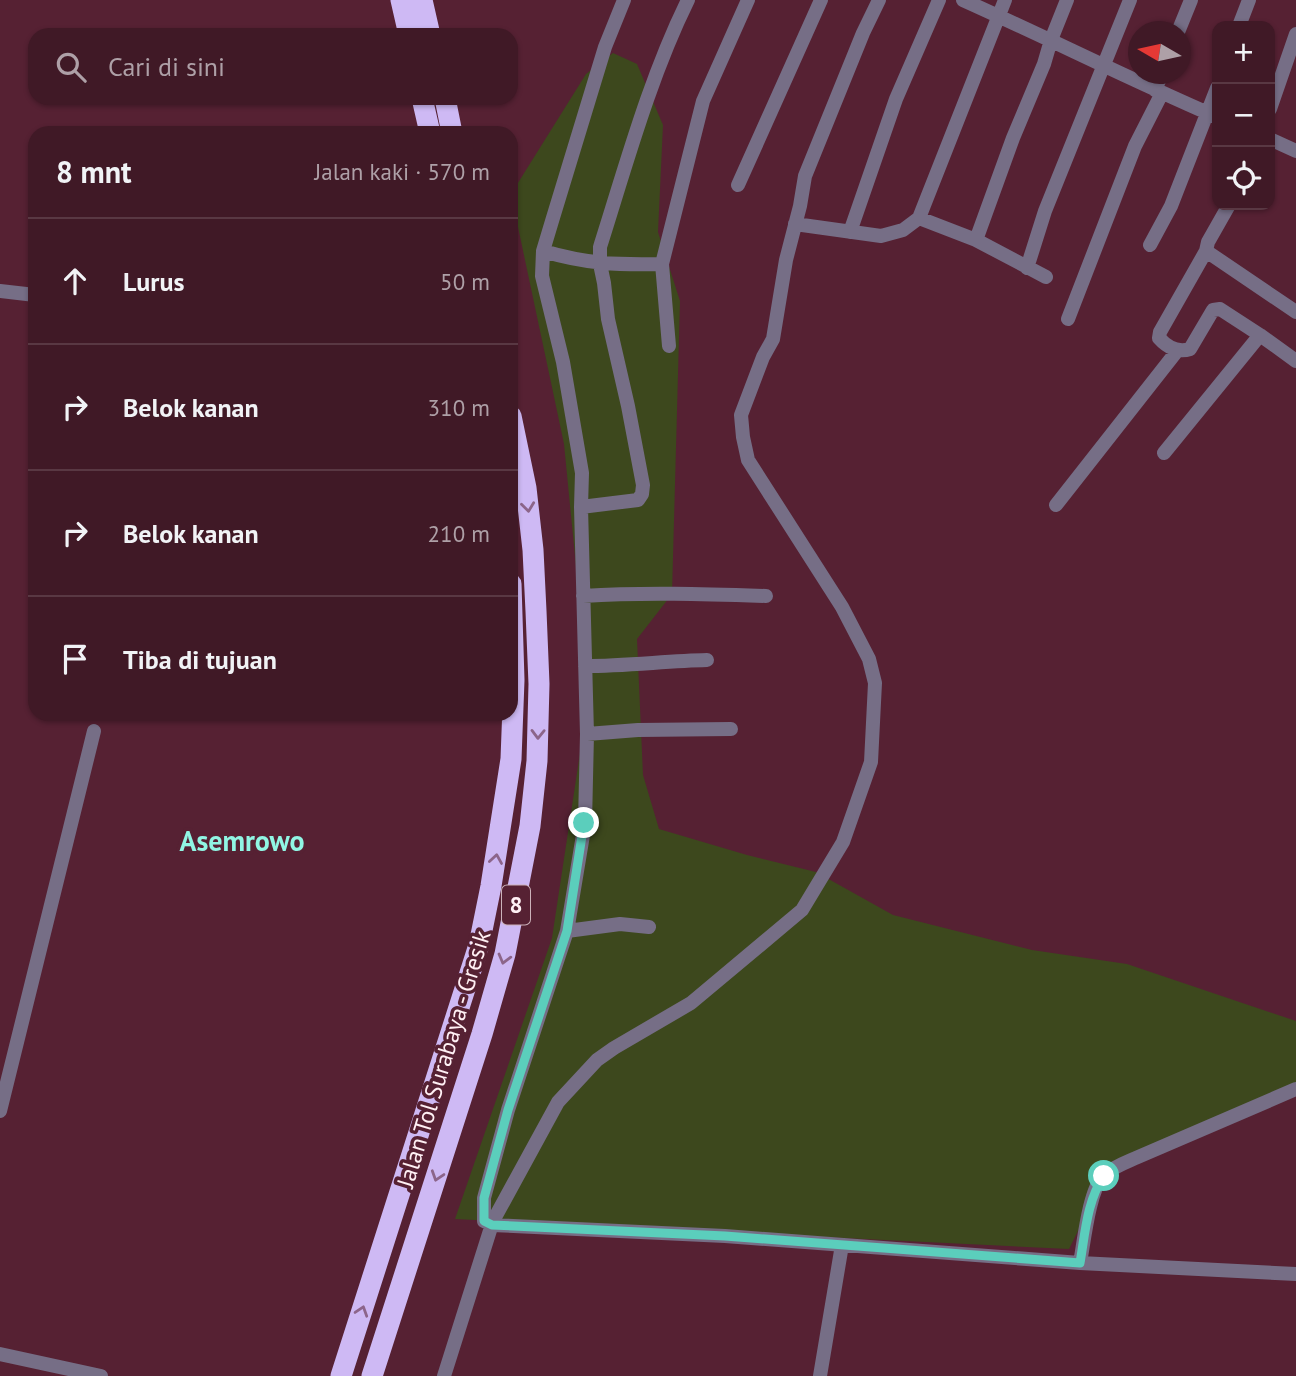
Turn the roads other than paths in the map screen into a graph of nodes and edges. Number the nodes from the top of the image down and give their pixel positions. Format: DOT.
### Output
graph roads {
  1 [pos="401,0"];
  2 [pos="422,0"];
  3 [pos="625,0"];
  4 [pos="688,0"];
  5 [pos="748,0"];
  6 [pos="821,0"];
  7 [pos="879,0"];
  8 [pos="939,0"];
  9 [pos="963,0"];
  10 [pos="1005,0"];
  11 [pos="1067,0"];
  12 [pos="1130,0"];
  13 [pos="1191,0"];
  14 [pos="1249,0"];
  15 [pos="998,16"];
  16 [pos="1182,21"];
  17 [pos="1241,21"];
  18 [pos="407,28"];
  19 [pos="428,28"];
  20 [pos="1296,34"];
  21 [pos="1051,40"];
  22 [pos="1104,66"];
  23 [pos="1290,66"];
  24 [pos="1160,84"];
  25 [pos="1158,92"];
  26 [pos="1275,98"];
  27 [pos="424,105"];
  28 [pos="446,105"];
  29 [pos="1212,115"];
  30 [pos="1212,117"];
  31 [pos="428,126"];
  32 [pos="451,126"];
  33 [pos="1275,141"];
  34 [pos="1296,151"];
  35 [pos="738,185"];
  36 [pos="1226,210"];
  37 [pos="919,218"];
  38 [pos="795,224"];
  39 [pos="849,232"];
  40 [pos="976,240"];
  41 [pos="1150,245"];
  42 [pos="543,251"];
  43 [pos="1206,251"];
  44 [pos="600,264"];
  45 [pos="662,264"];
  46 [pos="1027,268"];
  47 [pos="1046,277"];
  48 [pos="0,291"];
  49 [pos="28,294"];
  50 [pos="1296,312"];
  51 [pos="1068,319"];
  52 [pos="1260,335"];
  53 [pos="669,346"];
  54 [pos="1177,351"];
  55 [pos="1296,361"];
  56 [pos="518,450"];
  57 [pos="1164,453"];
  58 [pos="1056,505"];
  59 [pos="581,507"];
  60 [pos="583,596"];
  61 [pos="766,596"];
  62 [pos="707,660"];
  63 [pos="585,666"];
  64 [pos="512,721"];
  65 [pos="731,729"];
  66 [pos="93,731"];
  67 [pos="587,734"];
  68 [pos="649,927"];
  69 [pos="567,931"];
  70 [pos="1296,1089"];
  71 [pos="0,1111"];
  72 [pos="492,1225"];
  73 [pos="842,1245"];
  74 [pos="1080,1263"];
  75 [pos="1296,1274"];
  76 [pos="0,1354"];
  77 [pos="101,1376"];
  78 [pos="341,1376"];
  79 [pos="372,1376"];
  80 [pos="444,1376"];
  81 [pos="820,1376"];
  1 -- 18 [label="highway"];
  2 -- 19 [label="highway"];
  3 -- 42 [label="street"];
  4 -- 44 [label="street"];
  5 -- 45 [label="street"];
  6 -- 35 [label="street"];
  7 -- 38 [label="street"];
  8 -- 39 [label="street"];
  9 -- 15 [label="street"];
  10 -- 15 [label="street"];
  11 -- 21 [label="street"];
  12 -- 22 [label="street"];
  13 -- 16 [label="street"];
  14 -- 17 [label="street"];
  15 -- 21 [label="street"];
  15 -- 37 [label="street"];
  20 -- 23 [label="street"];
  21 -- 22 [label="street"];
  21 -- 40 [label="street"];
  22 -- 25 [label="street"];
  22 -- 46 [label="street"];
  23 -- 26 [label="street"];
  24 -- 25 [label="street"];
  25 -- 29 [label="street"];
  25 -- 51 [label="street"];
  27 -- 31 [label="highway"];
  28 -- 32 [label="highway"];
  30 -- 41 [label="street"];
  33 -- 34 [label="street"];
  36 -- 43 [label="street"];
  37 -- 39 [label="street"];
  37 -- 40 [label="street"];
  38 -- 39 [label="street"];
  38 -- 72 [label="street"];
  40 -- 46 [label="street"];
  42 -- 44 [label="street"];
  42 -- 59 [label="street"];
  43 -- 50 [label="street"];
  43 -- 54 [label="street"];
  44 -- 45 [label="street"];
  44 -- 59 [label="street"];
  45 -- 53 [label="street"];
  46 -- 47 [label="street"];
  48 -- 49 [label="street"];
  52 -- 54 [label="street"];
  52 -- 55 [label="street"];
  52 -- 57 [label="street"];
  54 -- 58 [label="street"];
  56 -- 79 [label="highway, Jalan Tol Surabaya - Gresik / 8, one-way"];
  59 -- 60 [label="street"];
  60 -- 61 [label="street"];
  60 -- 63 [label="street"];
  62 -- 63 [label="street"];
  63 -- 67 [label="street"];
  78 -- 64 [label="highway, Jalan Tol Surabaya - Gresik / 8, one-way"];
  65 -- 67 [label="street"];
  66 -- 71 [label="street"];
  67 -- 69 [label="street"];
  68 -- 69 [label="street"];
  69 -- 72 [label="street"];
  70 -- 74 [label="street"];
  72 -- 73 [label="street"];
  72 -- 80 [label="street"];
  73 -- 74 [label="street"];
  73 -- 81 [label="street"];
  74 -- 75 [label="street"];
  76 -- 77 [label="street"];
}
